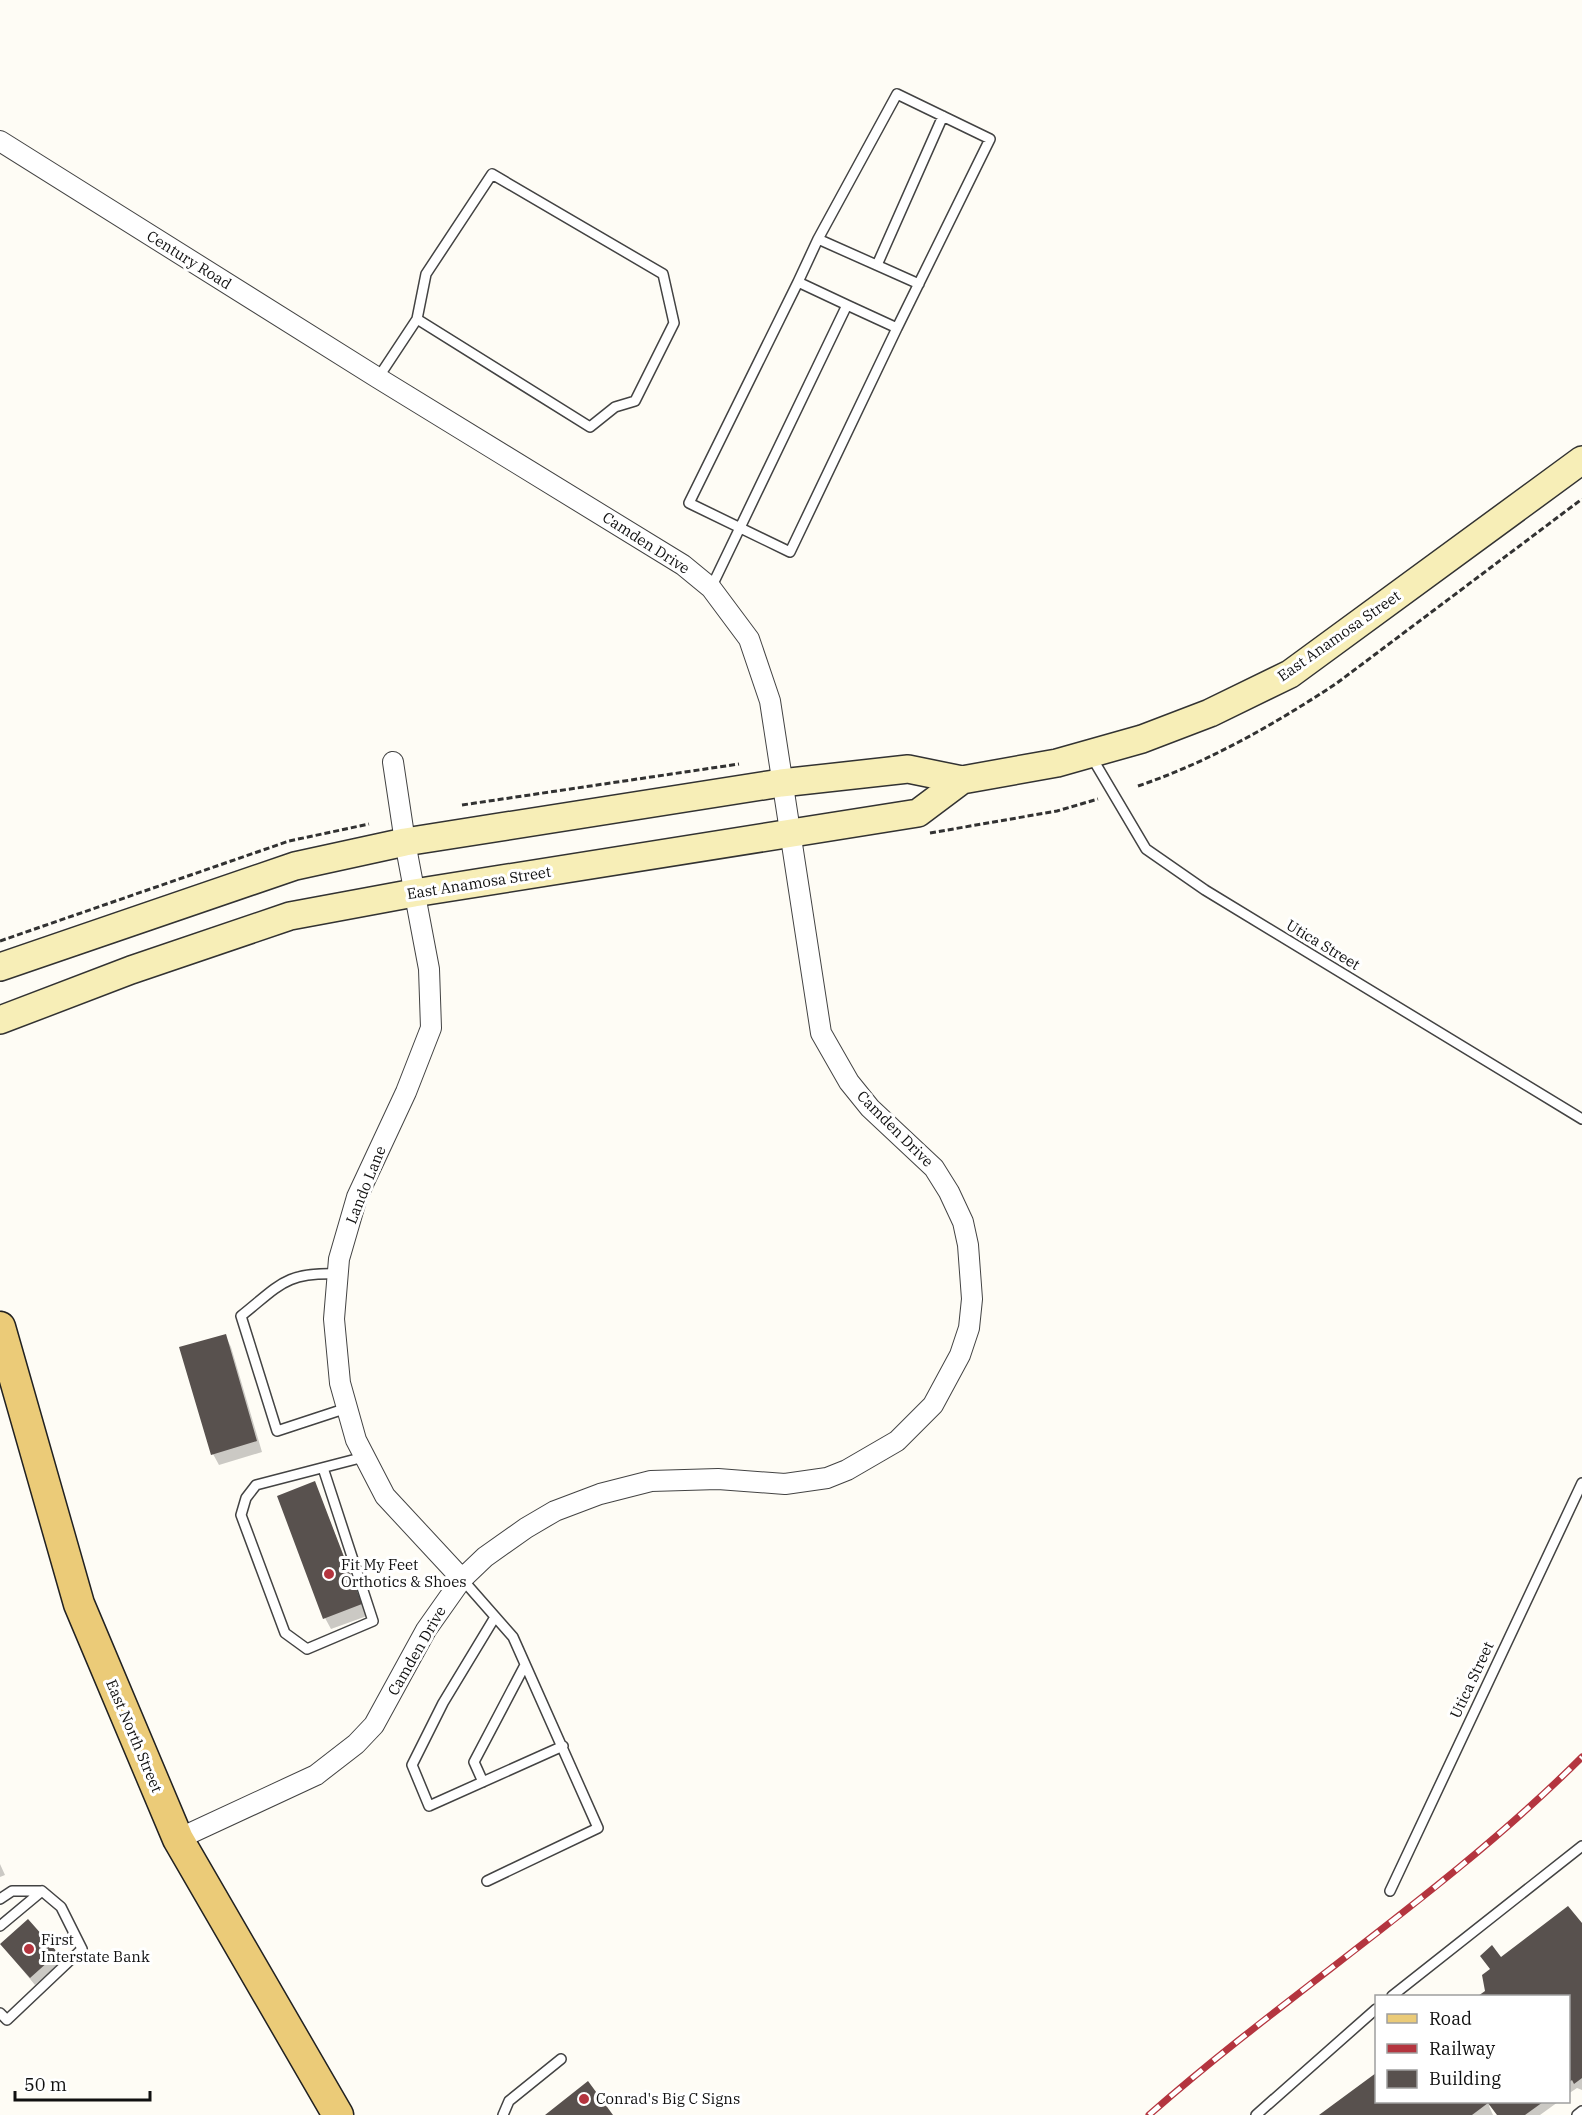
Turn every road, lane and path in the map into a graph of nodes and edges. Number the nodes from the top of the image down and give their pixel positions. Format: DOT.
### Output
graph roads {
  1 [pos="943,116"];
  2 [pos="0,141"];
  3 [pos="818,239"];
  4 [pos="877,265"];
  5 [pos="798,282"];
  6 [pos="919,284"];
  7 [pos="847,305"];
  8 [pos="417,319"];
  9 [pos="897,328"];
  10 [pos="378,378"];
  11 [pos="1582,460"];
  12 [pos="1582,499"];
  13 [pos="739,530"];
  14 [pos="711,588"];
  15 [pos="1089,754"];
  16 [pos="393,762"];
  17 [pos="739,764"];
  18 [pos="962,780"];
  19 [pos="782,783"];
  20 [pos="1138,786"];
  21 [pos="1098,799"];
  22 [pos="462,805"];
  23 [pos="369,824"];
  24 [pos="929,833"];
  25 [pos="790,835"];
  26 [pos="405,842"];
  27 [pos="414,893"];
  28 [pos="0,941"];
  29 [pos="0,967"];
  30 [pos="0,1020"];
  31 [pos="1582,1119"];
  32 [pos="338,1274"];
  33 [pos="0,1327"];
  34 [pos="347,1408"];
  35 [pos="364,1457"];
  36 [pos="323,1468"];
  37 [pos="1582,1483"];
  38 [pos="462,1579"];
  39 [pos="495,1617"];
  40 [pos="525,1665"];
  41 [pos="563,1746"];
  42 [pos="483,1782"];
  43 [pos="177,1839"];
  44 [pos="1582,1846"];
  45 [pos="487,1881"];
  46 [pos="1390,1890"];
  47 [pos="42,1891"];
  48 [pos="0,1899"];
  49 [pos="0,1926"];
  50 [pos="1393,1995"];
  51 [pos="1375,2011"];
  52 [pos="3,2016"];
  53 [pos="561,2059"];
  54 [pos="1582,2111"];
  55 [pos="338,2115"];
  56 [pos="503,2115"];
  57 [pos="1256,2115"];
  58 [pos="1577,2115"];
  1 -- 3 [label="lane"];
  1 -- 4 [label="lane"];
  1 -- 6 [label="lane"];
  2 -- 10 [label="street, Century Road"];
  3 -- 4 [label="lane"];
  3 -- 5 [label="lane"];
  4 -- 6 [label="lane"];
  5 -- 7 [label="lane"];
  5 -- 13 [label="lane"];
  6 -- 9 [label="lane"];
  7 -- 9 [label="lane"];
  7 -- 13 [label="lane"];
  8 -- 8 [label="lane"];
  8 -- 10 [label="lane"];
  9 -- 13 [label="lane"];
  10 -- 14 [label="street, Camden Drive"];
  11 -- 15 [label="main road, East Anamosa Street"];
  12 -- 20 [label="path"];
  13 -- 14 [label="lane"];
  14 -- 19 [label="street, Camden Drive"];
  15 -- 18 [label="main road, East Anamosa Street"];
  15 -- 31 [label="lane, Utica Street"];
  16 -- 26 [label="street, Lando Lane"];
  17 -- 22 [label="path"];
  18 -- 19 [label="main road, East Anamosa Street"];
  18 -- 25 [label="main road, East Anamosa Street"];
  19 -- 25 [label="street, Camden Drive"];
  19 -- 26 [label="main road, East Anamosa Street"];
  21 -- 24 [label="path"];
  23 -- 28 [label="path"];
  25 -- 27 [label="main road, East Anamosa Street"];
  25 -- 38 [label="street, Camden Drive"];
  26 -- 27 [label="street, Lando Lane"];
  26 -- 29 [label="main road, East Anamosa Street"];
  27 -- 30 [label="main road, East Anamosa Street"];
  27 -- 32 [label="street, Lando Lane"];
  32 -- 34 [label="street, Lando Lane"];
  32 -- 34 [label="lane"];
  33 -- 43 [label="main road, East North Street"];
  34 -- 35 [label="street, Lando Lane"];
  35 -- 36 [label="lane"];
  35 -- 38 [label="street, Lando Lane"];
  36 -- 36 [label="lane"];
  37 -- 46 [label="lane, Utica Street"];
  38 -- 39 [label="lane"];
  38 -- 43 [label="street, Camden Drive"];
  39 -- 40 [label="lane"];
  39 -- 42 [label="lane"];
  40 -- 41 [label="lane"];
  40 -- 42 [label="lane"];
  41 -- 42 [label="lane"];
  41 -- 45 [label="lane"];
  43 -- 55 [label="main road, East North Street"];
  44 -- 50 [label="lane"];
  47 -- 48 [label="lane"];
  47 -- 49 [label="lane"];
  47 -- 52 [label="lane"];
  51 -- 57 [label="lane"];
  53 -- 56 [label="lane"];
  54 -- 58 [label="lane"];
}
